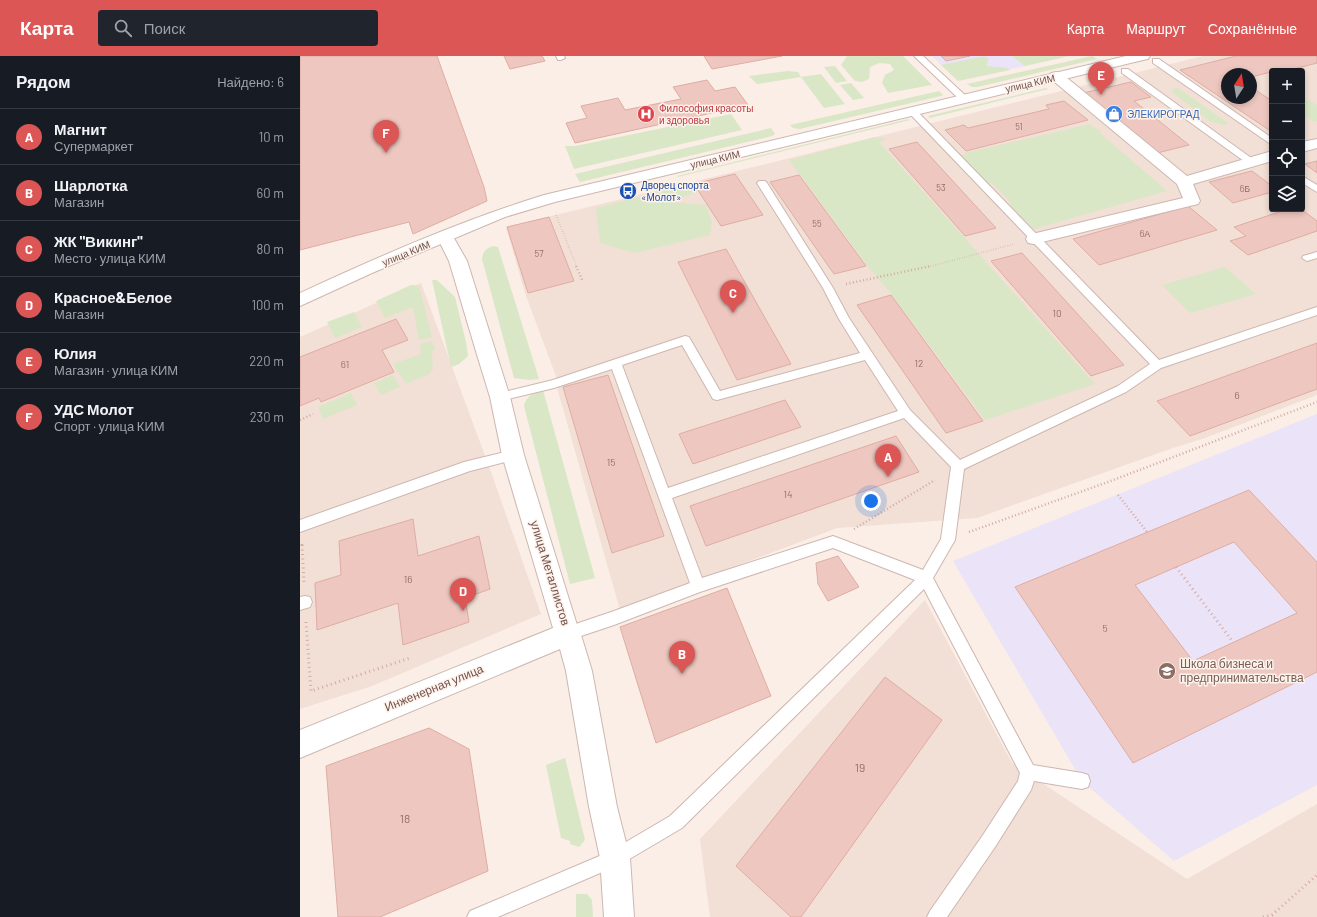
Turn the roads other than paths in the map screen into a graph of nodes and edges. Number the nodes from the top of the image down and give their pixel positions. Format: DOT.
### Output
graph roads {
  1 [pos="918,56"];
  2 [pos="1130,61"];
  3 [pos="1156,61"];
  4 [pos="1056,76"];
  5 [pos="963,98"];
  6 [pos="912,111"];
  7 [pos="1317,143"];
  8 [pos="1305,146"];
  9 [pos="1269,151"];
  10 [pos="1269,154"];
  11 [pos="1251,162"];
  12 [pos="1305,181"];
  13 [pos="1184,182"];
  14 [pos="762,183"];
  15 [pos="1317,189"];
  16 [pos="445,237"];
  17 [pos="1034,239"];
  18 [pos="300,300"];
  19 [pos="1317,311"];
  20 [pos="867,355"];
  21 [pos="616,364"];
  22 [pos="1156,365"];
  23 [pos="500,396"];
  24 [pos="906,414"];
  25 [pos="513,455"];
  26 [pos="958,466"];
  27 [pos="664,495"];
  28 [pos="300,526"];
  29 [pos="926,578"];
  30 [pos="698,586"];
  31 [pos="569,633"];
  32 [pos="300,744"];
  33 [pos="1028,772"];
  34 [pos="1082,781"];
  35 [pos="615,858"];
  36 [pos="476,917"];
  37 [pos="619,917"];
  38 [pos="936,917"];
  1 -- 5 [label="lane"];
  2 -- 4 [label="street, улица КИМ"];
  2 -- 11 [label="lane"];
  3 -- 9 [label="lane"];
  4 -- 5 [label="street, улица КИМ"];
  4 -- 13 [label="street"];
  5 -- 6 [label="street, улица КИМ"];
  6 -- 16 [label="street, улица КИМ"];
  6 -- 17 [label="lane"];
  7 -- 8 [label="street"];
  10 -- 11 [label="street"];
  11 -- 13 [label="street"];
  12 -- 15 [label="lane"];
  13 -- 17 [label="street"];
  14 -- 20 [label="lane"];
  16 -- 18 [label="street, улица КИМ"];
  16 -- 23 [label="street, улица Металлистов"];
  17 -- 22 [label="lane"];
  19 -- 22 [label="lane"];
  20 -- 21 [label="lane"];
  20 -- 24 [label="lane"];
  21 -- 23 [label="lane"];
  21 -- 27 [label="lane"];
  22 -- 26 [label="lane"];
  23 -- 25 [label="street, улица Металлистов"];
  24 -- 26 [label="lane"];
  24 -- 27 [label="lane"];
  25 -- 28 [label="lane"];
  25 -- 31 [label="street, улица Металлистов"];
  26 -- 29 [label="lane"];
  27 -- 30 [label="lane"];
  29 -- 30 [label="lane"];
  29 -- 33 [label="lane"];
  29 -- 35 [label="lane"];
  30 -- 31 [label="lane"];
  31 -- 32 [label="street, Инженерная улица"];
  31 -- 35 [label="street, улица Металлистов"];
  33 -- 34 [label="lane"];
  33 -- 38 [label="lane"];
  35 -- 36 [label="lane"];
  35 -- 37 [label="street, улица Металлистов"];
}
